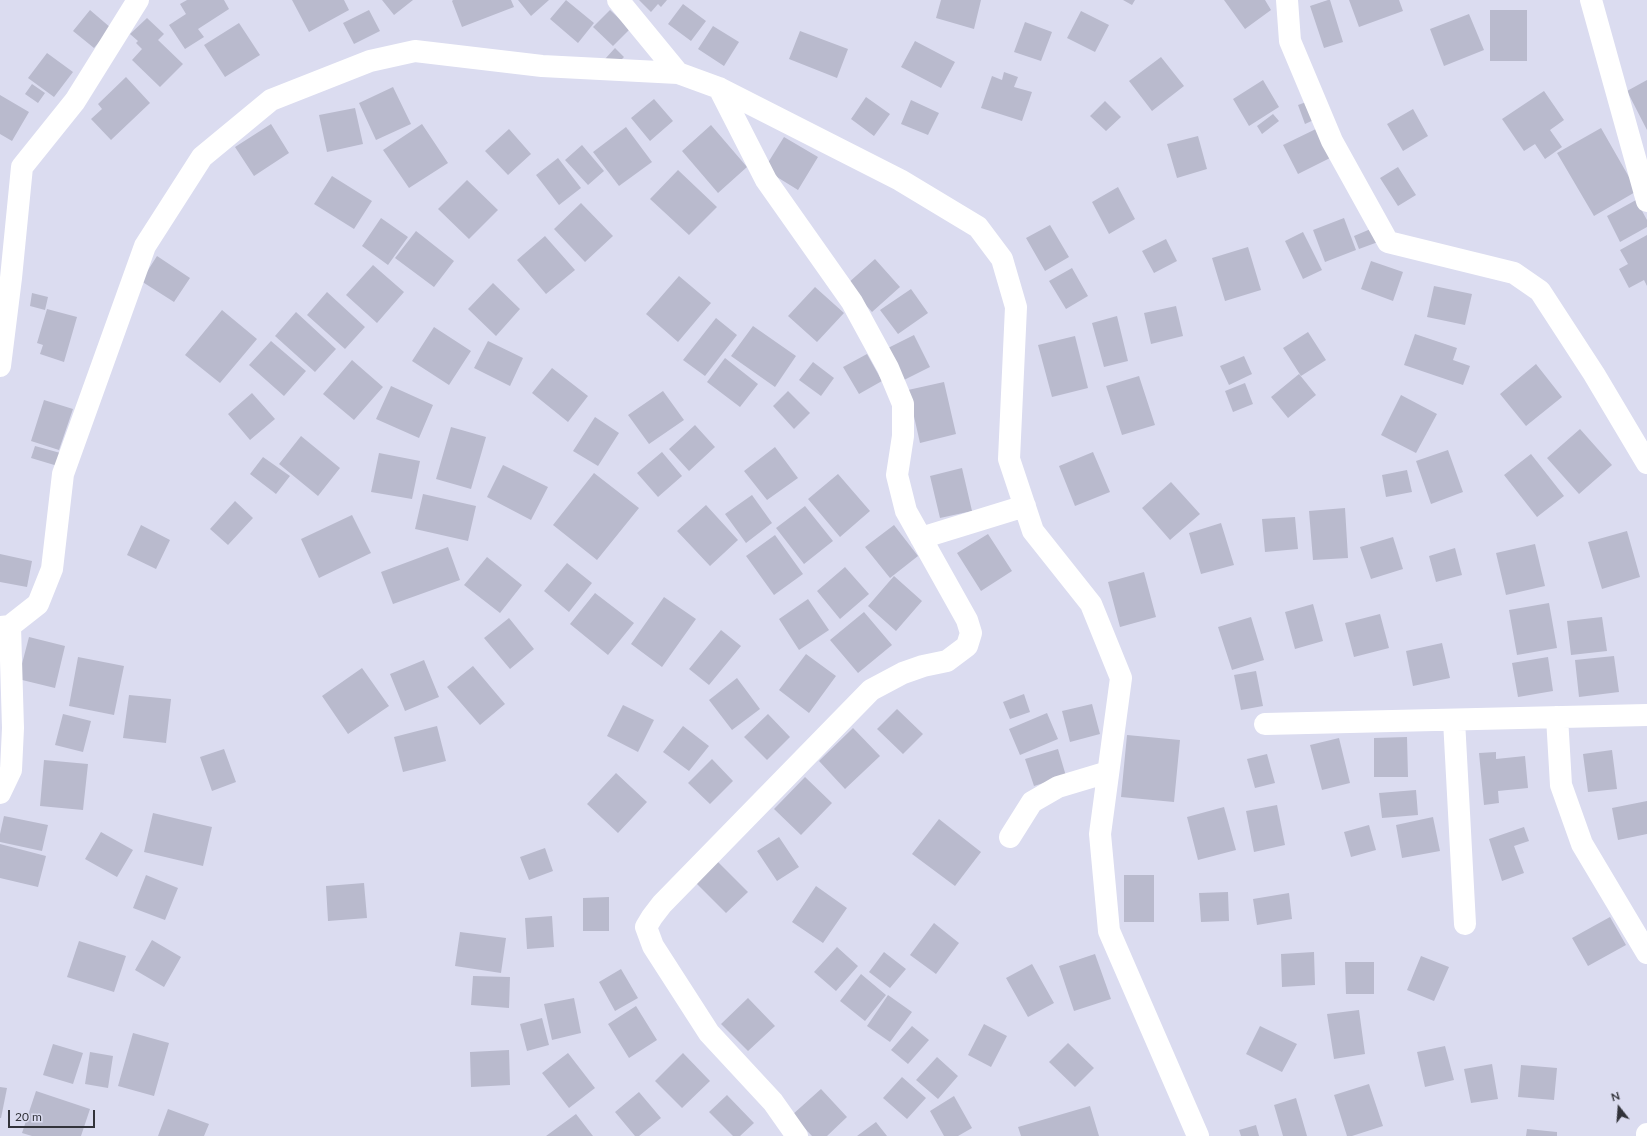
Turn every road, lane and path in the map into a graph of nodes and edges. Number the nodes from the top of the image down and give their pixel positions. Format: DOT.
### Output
graph roads {
  1 [pos="138,0"];
  2 [pos="618,0"];
  3 [pos="1287,0"];
  4 [pos="1591,0"];
  5 [pos="678,73"];
  6 [pos="719,88"];
  7 [pos="22,167"];
  8 [pos="1647,201"];
  9 [pos="0,226"];
  10 [pos="0,366"];
  11 [pos="1647,463"];
  12 [pos="1025,506"];
  13 [pos="921,538"];
  14 [pos="5,627"];
  15 [pos="1647,715"];
  16 [pos="1557,717"];
  17 [pos="1454,720"];
  18 [pos="1265,724"];
  19 [pos="1108,772"];
  20 [pos="0,793"];
  21 [pos="1010,837"];
  22 [pos="1465,924"];
  23 [pos="1647,953"];
  24 [pos="797,1136"];
  25 [pos="1198,1136"];
  1 -- 7 [label="street"];
  2 -- 5 [label="street"];
  3 -- 11 [label="street"];
  4 -- 8 [label="street"];
  5 -- 6 [label="street"];
  5 -- 14 [label="street"];
  6 -- 12 [label="street"];
  6 -- 13 [label="street"];
  7 -- 9 [label="street"];
  7 -- 10 [label="street"];
  12 -- 13 [label="street"];
  12 -- 19 [label="street"];
  13 -- 24 [label="street"];
  14 -- 20 [label="street"];
  15 -- 16 [label="street"];
  16 -- 17 [label="street"];
  16 -- 23 [label="street"];
  17 -- 18 [label="street"];
  17 -- 22 [label="street"];
  19 -- 21 [label="street"];
  19 -- 25 [label="street"];
}
